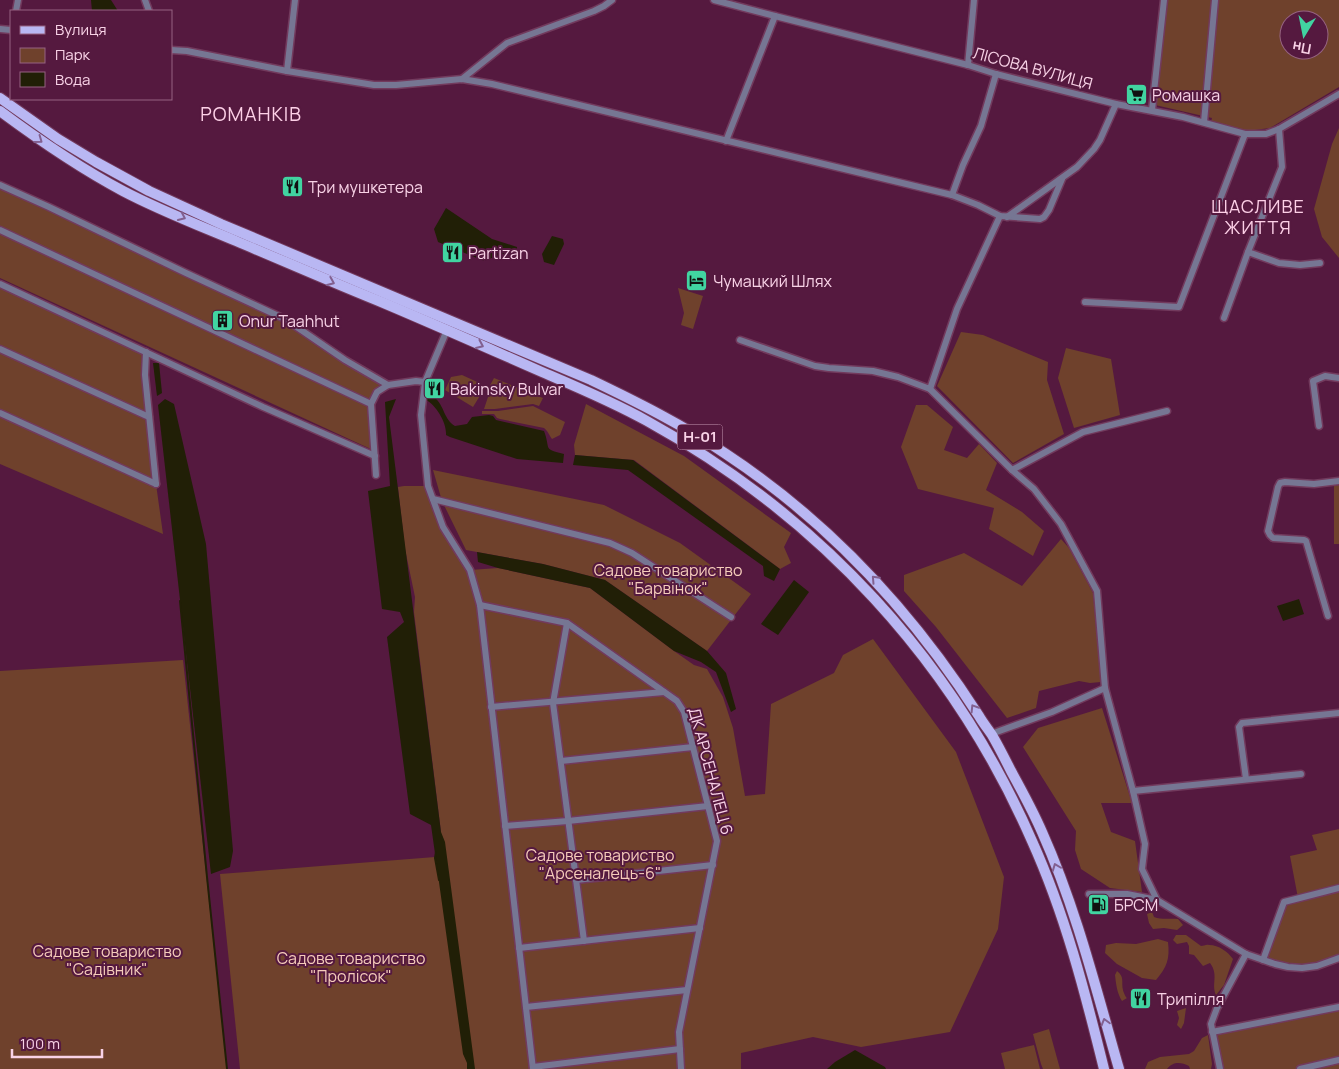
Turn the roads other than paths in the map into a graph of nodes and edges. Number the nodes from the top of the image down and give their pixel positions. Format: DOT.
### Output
graph roads {
  1 [pos="295,0"];
  2 [pos="612,0"];
  3 [pos="714,0"];
  4 [pos="974,0"];
  5 [pos="1164,0"];
  6 [pos="1215,0"];
  7 [pos="774,16"];
  8 [pos="172,50"];
  9 [pos="968,65"];
  10 [pos="287,71"];
  11 [pos="996,74"];
  12 [pos="462,79"];
  13 [pos="1339,94"];
  14 [pos="0,98"];
  15 [pos="1116,104"];
  16 [pos="1152,110"];
  17 [pos="0,111"];
  18 [pos="1204,122"];
  19 [pos="1279,129"];
  20 [pos="1245,134"];
  21 [pos="726,141"];
  22 [pos="1062,179"];
  23 [pos="0,185"];
  24 [pos="952,196"];
  25 [pos="1003,217"];
  26 [pos="0,230"];
  27 [pos="1248,252"];
  28 [pos="1320,263"];
  29 [pos="0,284"];
  30 [pos="1085,302"];
  31 [pos="1224,318"];
  32 [pos="447,330"];
  33 [pos="740,340"];
  34 [pos="0,349"];
  35 [pos="146,352"];
  36 [pos="1339,378"];
  37 [pos="425,382"];
  38 [pos="388,385"];
  39 [pos="930,389"];
  40 [pos="371,404"];
  41 [pos="1166,411"];
  42 [pos="0,413"];
  43 [pos="149,417"];
  44 [pos="1319,426"];
  45 [pos="375,456"];
  46 [pos="1012,470"];
  47 [pos="376,475"];
  48 [pos="1339,481"];
  49 [pos="433,499"];
  50 [pos="480,605"];
  51 [pos="731,616"];
  52 [pos="1328,616"];
  53 [pos="567,623"];
  54 [pos="1105,688"];
  55 [pos="664,692"];
  56 [pos="553,702"];
  57 [pos="491,707"];
  58 [pos="1339,713"];
  59 [pos="991,734"];
  60 [pos="693,747"];
  61 [pos="561,761"];
  62 [pos="1301,774"];
  63 [pos="1246,779"];
  64 [pos="1133,791"];
  65 [pos="708,806"];
  66 [pos="568,821"];
  67 [pos="505,826"];
  68 [pos="713,865"];
  69 [pos="576,880"];
  70 [pos="1339,888"];
  71 [pos="1089,894"];
  72 [pos="1157,900"];
  73 [pos="700,928"];
  74 [pos="584,941"];
  75 [pos="519,948"];
  76 [pos="1246,954"];
  77 [pos="1339,958"];
  78 [pos="1263,960"];
  79 [pos="687,990"];
  80 [pos="526,1007"];
  81 [pos="1339,1007"];
  82 [pos="1212,1032"];
  83 [pos="680,1050"];
  84 [pos="1339,1060"];
  85 [pos="533,1068"];
  86 [pos="681,1069"];
  87 [pos="1104,1069"];
  88 [pos="1118,1069"];
  89 [pos="1220,1069"];
  90 [pos="1300,1069"];
  1 -- 10 [label="street"];
  2 -- 12 [label="street"];
  3 -- 7 [label="street, ЛІСОВА ВУЛИЦЯ"];
  4 -- 9 [label="street"];
  5 -- 16 [label="street"];
  6 -- 18 [label="street"];
  7 -- 9 [label="street, ЛІСОВА ВУЛИЦЯ"];
  7 -- 21 [label="street"];
  8 -- 10 [label="street"];
  9 -- 11 [label="street, ЛІСОВА ВУЛИЦЯ"];
  10 -- 12 [label="street"];
  11 -- 15 [label="street, ЛІСОВА ВУЛИЦЯ"];
  11 -- 24 [label="street"];
  12 -- 21 [label="street"];
  13 -- 19 [label="street, ЛІСОВА ВУЛИЦЯ"];
  59 -- 14 [label="main road, Н-01, one-way"];
  15 -- 16 [label="street, ЛІСОВА ВУЛИЦЯ"];
  15 -- 22 [label="street"];
  16 -- 18 [label="street, ЛІСОВА ВУЛИЦЯ"];
  17 -- 32 [label="main road, Н-01, one-way"];
  18 -- 20 [label="street, ЛІСОВА ВУЛИЦЯ"];
  19 -- 20 [label="street, ЛІСОВА ВУЛИЦЯ"];
  19 -- 27 [label="street"];
  20 -- 30 [label="street"];
  21 -- 24 [label="street"];
  22 -- 25 [label="street"];
  22 -- 25 [label="street"];
  23 -- 38 [label="street"];
  24 -- 25 [label="street"];
  25 -- 39 [label="street"];
  26 -- 40 [label="street"];
  27 -- 28 [label="street"];
  27 -- 31 [label="street"];
  29 -- 35 [label="street"];
  32 -- 37 [label="street"];
  32 -- 87 [label="main road, Н-01, one-way"];
  33 -- 39 [label="street"];
  34 -- 43 [label="street"];
  35 -- 43 [label="street"];
  35 -- 45 [label="street"];
  36 -- 44 [label="street"];
  37 -- 38 [label="street"];
  37 -- 49 [label="street"];
  38 -- 40 [label="street"];
  39 -- 46 [label="street"];
  40 -- 45 [label="street"];
  41 -- 46 [label="street"];
  42 -- 43 [label="street"];
  45 -- 47 [label="street"];
  46 -- 54 [label="street"];
  48 -- 52 [label="street"];
  49 -- 50 [label="street"];
  49 -- 51 [label="street"];
  50 -- 53 [label="street, ДК АРСЕНАЛЕЦ 6"];
  50 -- 57 [label="street"];
  53 -- 55 [label="street, ДК АРСЕНАЛЕЦ 6"];
  53 -- 56 [label="street"];
  54 -- 59 [label="street"];
  54 -- 64 [label="street"];
  55 -- 56 [label="street"];
  55 -- 60 [label="street, ДК АРСЕНАЛЕЦ 6"];
  56 -- 57 [label="street"];
  56 -- 61 [label="street"];
  57 -- 67 [label="street"];
  58 -- 63 [label="street"];
  88 -- 59 [label="main road, Н-01, one-way"];
  60 -- 61 [label="street"];
  60 -- 65 [label="street, ДК АРСЕНАЛЕЦ 6"];
  61 -- 66 [label="street"];
  62 -- 63 [label="street"];
  63 -- 64 [label="street"];
  64 -- 72 [label="street"];
  65 -- 66 [label="street"];
  65 -- 68 [label="street, ДК АРСЕНАЛЕЦ 6"];
  66 -- 67 [label="street"];
  66 -- 69 [label="street"];
  67 -- 75 [label="street"];
  68 -- 69 [label="street"];
  68 -- 73 [label="street, ДК АРСЕНАЛЕЦ 6"];
  69 -- 74 [label="street"];
  70 -- 78 [label="street"];
  71 -- 72 [label="street"];
  72 -- 76 [label="street"];
  73 -- 74 [label="street"];
  73 -- 79 [label="street, ДК АРСЕНАЛЕЦ 6"];
  74 -- 75 [label="street"];
  75 -- 80 [label="street"];
  76 -- 78 [label="street"];
  76 -- 82 [label="street"];
  77 -- 78 [label="street"];
  79 -- 80 [label="street"];
  79 -- 83 [label="street, ДК АРСЕНАЛЕЦ 6"];
  80 -- 85 [label="street"];
  81 -- 82 [label="street"];
  82 -- 89 [label="street"];
  83 -- 85 [label="street"];
  83 -- 86 [label="street, ДК АРСЕНАЛЕЦ 6"];
  84 -- 90 [label="street"];
}
